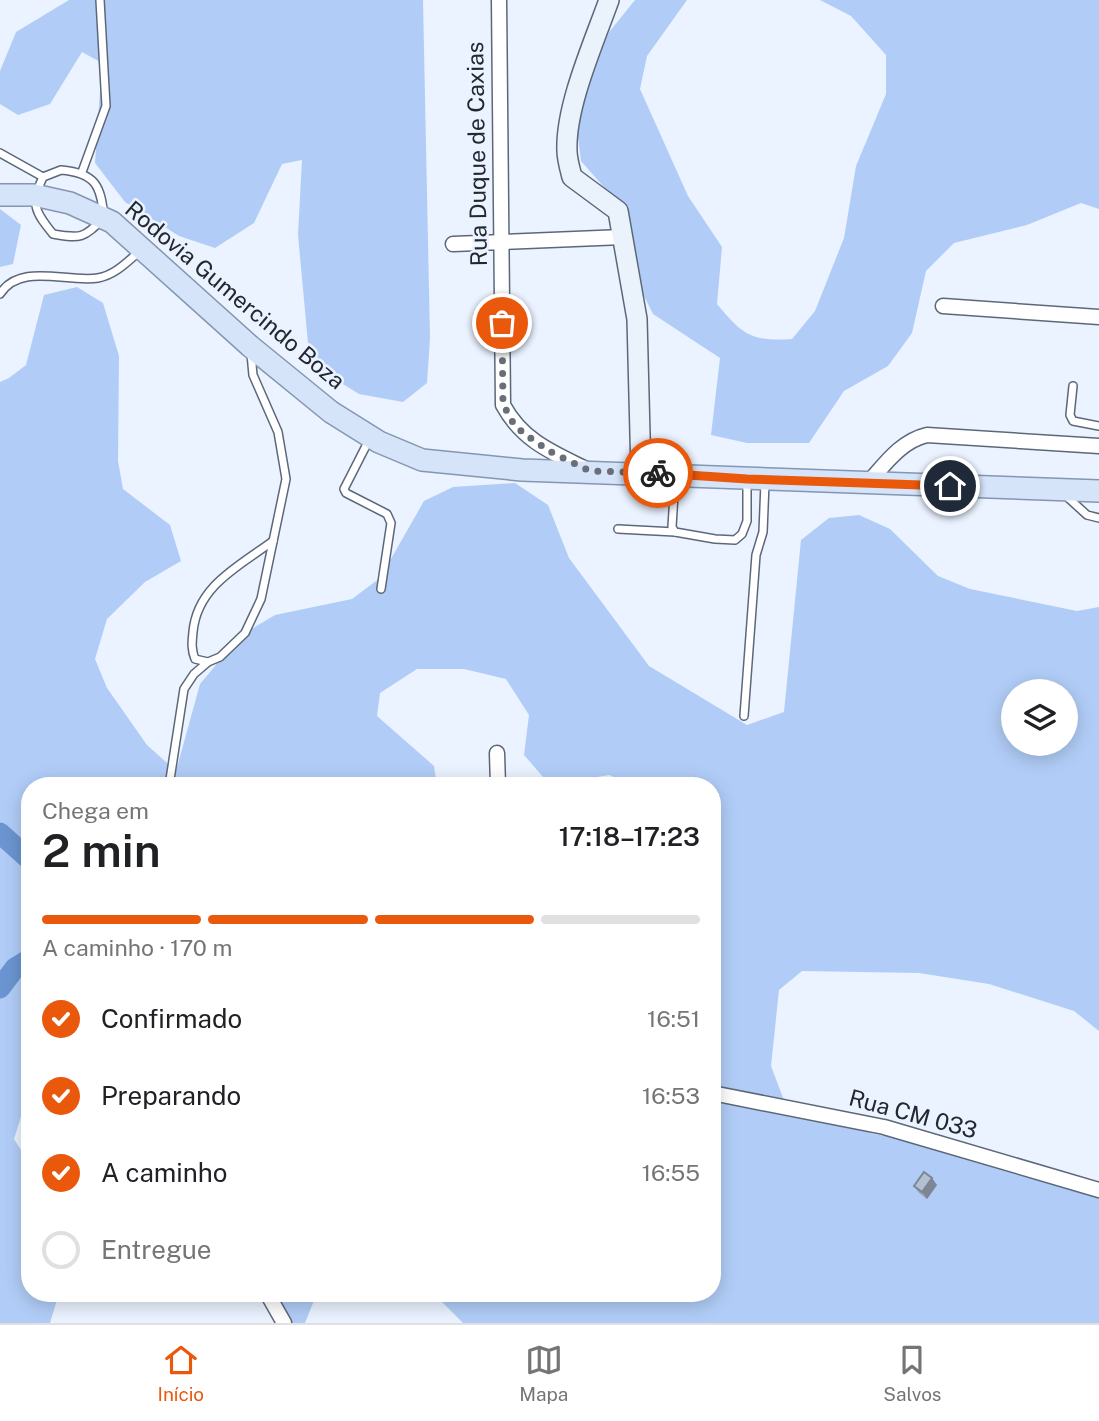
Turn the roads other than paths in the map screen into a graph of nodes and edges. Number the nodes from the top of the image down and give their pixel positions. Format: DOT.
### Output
graph roads {
  1 [pos="100,0"];
  2 [pos="499,0"];
  3 [pos="609,0"];
  4 [pos="0,153"];
  5 [pos="82,172"];
  6 [pos="38,186"];
  7 [pos="0,195"];
  8 [pos="104,218"];
  9 [pos="624,237"];
  10 [pos="500,241"];
  11 [pos="453,244"];
  12 [pos="143,249"];
  13 [pos="0,294"];
  14 [pos="943,306"];
  15 [pos="1099,317"];
  16 [pos="250,346"];
  17 [pos="1073,386"];
  18 [pos="1099,426"];
  19 [pos="370,436"];
  20 [pos="1099,446"];
  21 [pos="590,471"];
  22 [pos="641,472"];
  23 [pos="675,474"];
  24 [pos="756,479"];
  25 [pos="868,483"];
  26 [pos="1059,489"];
  27 [pos="1099,491"];
  28 [pos="1099,519"];
  29 [pos="618,529"];
  30 [pos="675,532"];
  31 [pos="273,541"];
  32 [pos="381,589"];
  33 [pos="208,662"];
  34 [pos="744,716"];
  35 [pos="497,753"];
  36 [pos="170,777"];
  37 [pos="498,777"];
  38 [pos="721,1095"];
  39 [pos="1099,1190"];
  40 [pos="272,1302"];
  41 [pos="284,1323"];
  1 -- 5 [label="lane"];
  2 -- 10 [label="street, Rua Duque de Caxias"];
  3 -- 9 [label="street"];
  4 -- 6 [label="lane"];
  5 -- 6 [label="lane"];
  5 -- 8 [label="lane"];
  6 -- 7 [label="main road, Rodovia Gumercindo Boza"];
  6 -- 8 [label="main road, Rodovia Gumercindo Boza"];
  6 -- 8 [label="lane"];
  8 -- 12 [label="main road, Rodovia Gumercindo Boza"];
  9 -- 10 [label="street"];
  9 -- 22 [label="street"];
  10 -- 11 [label="street"];
  10 -- 21 [label="street, Rua Duque de Caxias"];
  12 -- 13 [label="lane"];
  12 -- 16 [label="main road, Rodovia Gumercindo Boza"];
  14 -- 15 [label="street"];
  16 -- 19 [label="main road, Rodovia Gumercindo Boza"];
  16 -- 31 [label="lane"];
  17 -- 18 [label="lane"];
  19 -- 21 [label="main road, Rodovia Gumercindo Boza"];
  19 -- 32 [label="lane"];
  20 -- 25 [label="street"];
  21 -- 22 [label="main road, Rodovia Gumercindo Boza"];
  22 -- 23 [label="main road, Rodovia Gumercindo Boza"];
  23 -- 24 [label="main road, Rodovia Gumercindo Boza"];
  23 -- 30 [label="lane"];
  24 -- 25 [label="main road, Rodovia Gumercindo Boza"];
  24 -- 30 [label="lane"];
  24 -- 34 [label="lane"];
  25 -- 26 [label="main road, Rodovia Gumercindo Boza"];
  26 -- 27 [label="main road, Rodovia Gumercindo Boza"];
  26 -- 28 [label="lane"];
  29 -- 30 [label="lane"];
  31 -- 33 [label="lane"];
  31 -- 33 [label="lane"];
  33 -- 36 [label="lane"];
  35 -- 37 [label="street"];
  38 -- 39 [label="street, Rua CM 033"];
  40 -- 41 [label="street"];
}
